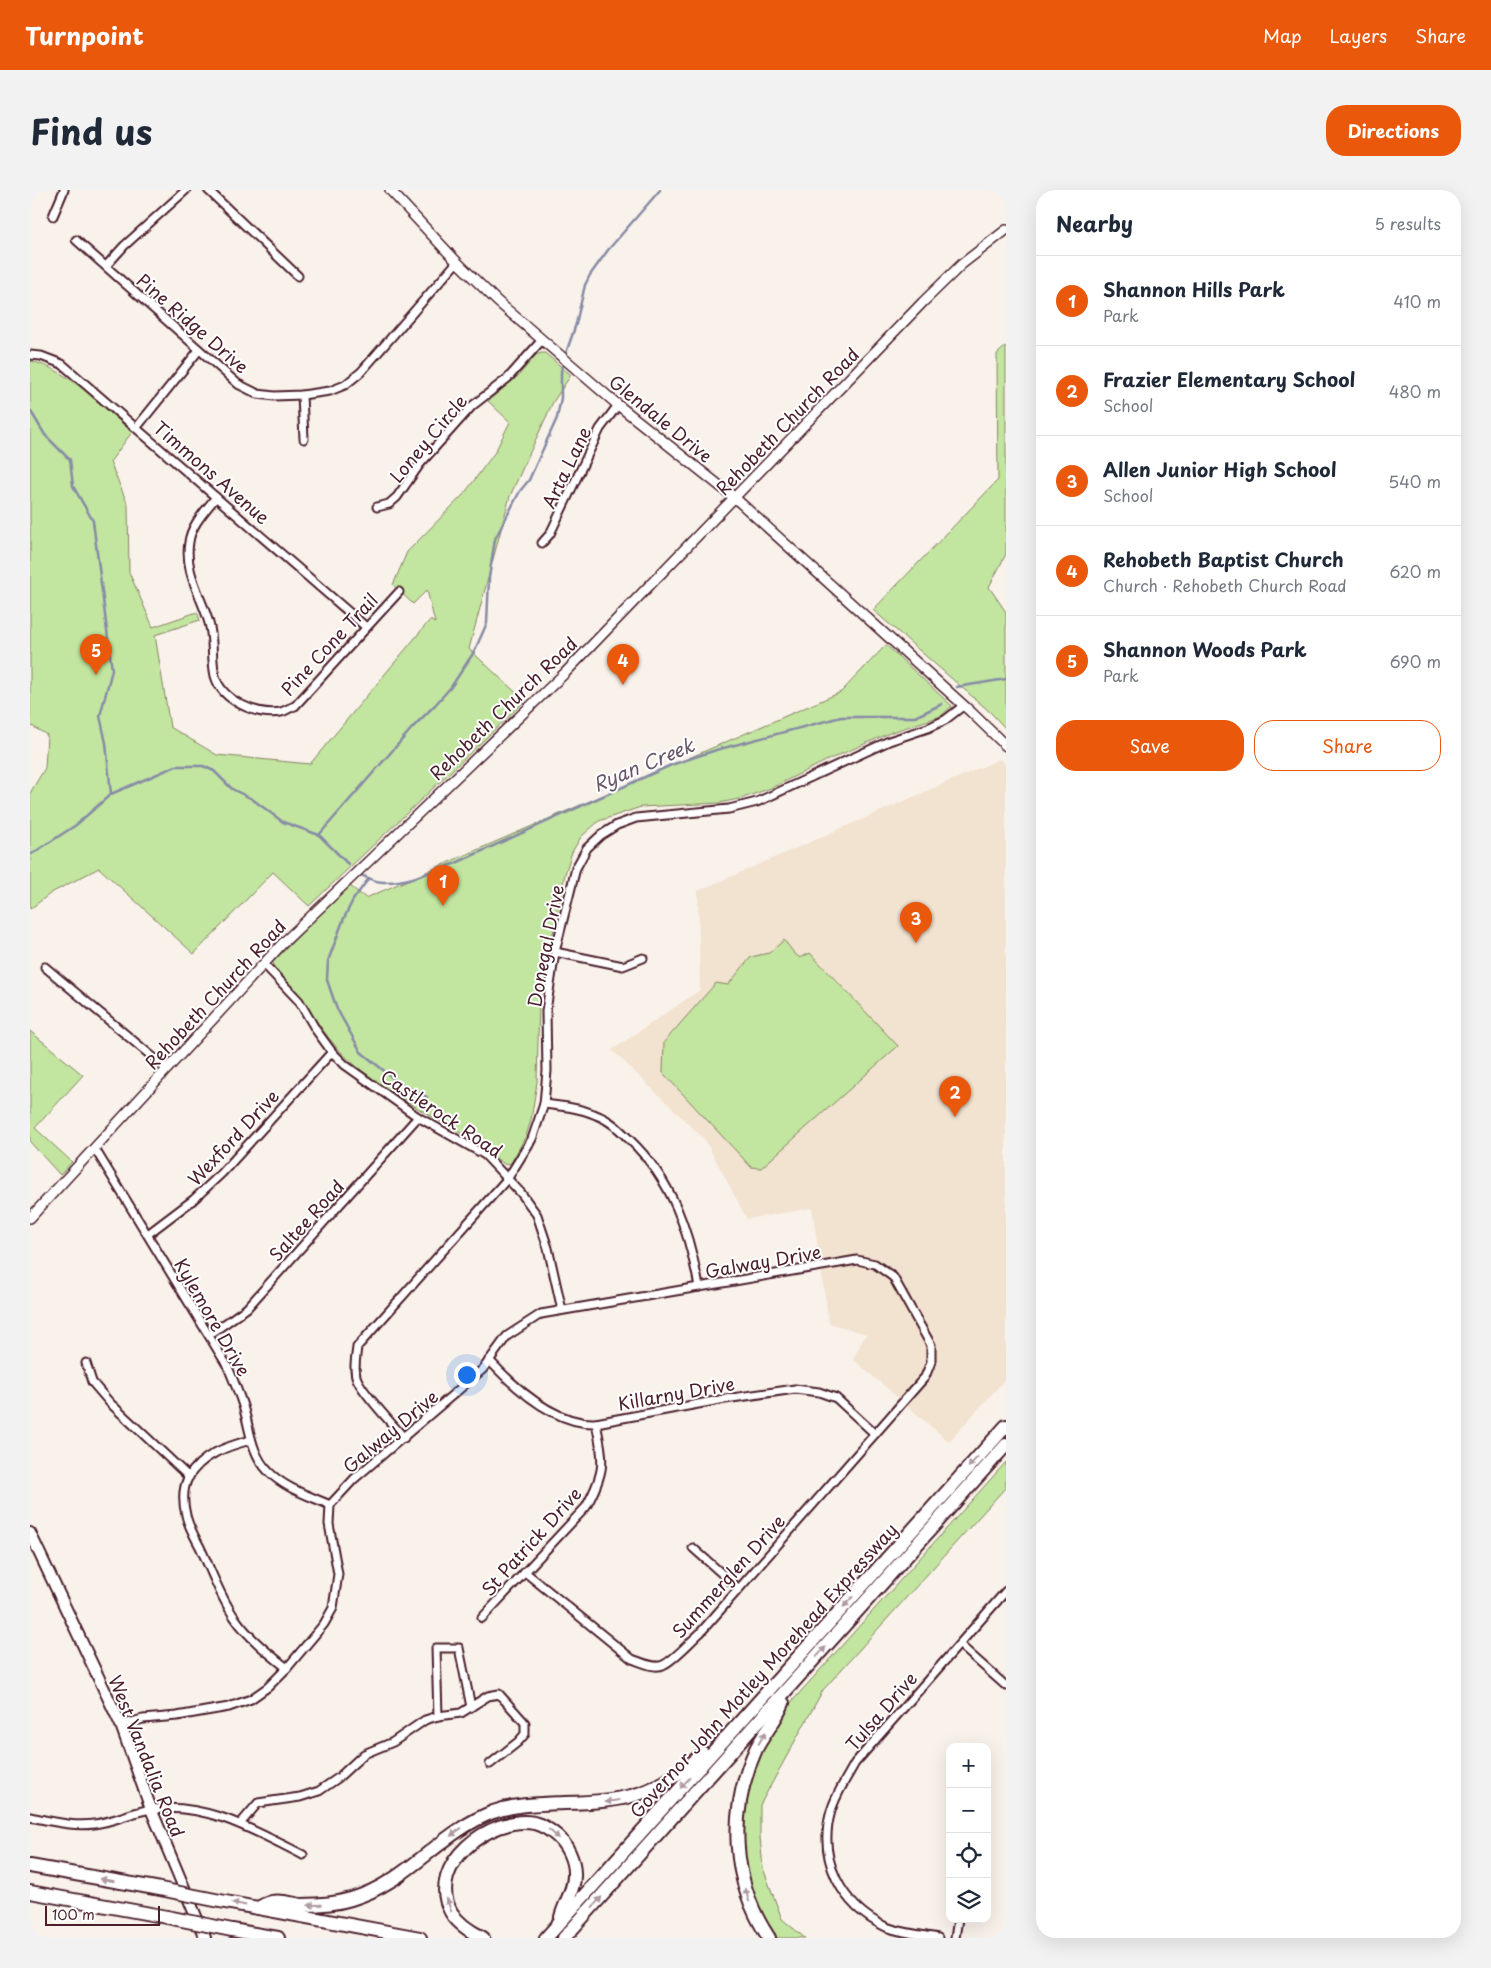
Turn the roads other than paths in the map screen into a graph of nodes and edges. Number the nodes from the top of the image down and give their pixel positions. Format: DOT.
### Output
graph roads {
  1 [pos="64,190"];
  2 [pos="186,190"];
  3 [pos="208,190"];
  4 [pos="390,190"];
  5 [pos="53,216"];
  6 [pos="1006,230"];
  7 [pos="76,240"];
  8 [pos="457,262"];
  9 [pos="106,266"];
  10 [pos="298,276"];
  11 [pos="541,341"];
  12 [pos="199,350"];
  13 [pos="30,356"];
  14 [pos="302,395"];
  15 [pos="618,405"];
  16 [pos="137,426"];
  17 [pos="304,439"];
  18 [pos="216,496"];
  19 [pos="735,498"];
  20 [pos="377,507"];
  21 [pos="542,543"];
  22 [pos="398,592"];
  23 [pos="366,627"];
  24 [pos="963,706"];
  25 [pos="1006,746"];
  26 [pos="556,952"];
  27 [pos="643,958"];
  28 [pos="264,964"];
  29 [pos="45,967"];
  30 [pos="332,1052"];
  31 [pos="167,1069"];
  32 [pos="544,1104"];
  33 [pos="418,1117"];
  34 [pos="95,1149"];
  35 [pos="508,1178"];
  36 [pos="30,1218"];
  37 [pos="148,1234"];
  38 [pos="698,1287"];
  39 [pos="562,1310"];
  40 [pos="209,1335"];
  41 [pos="489,1360"];
  42 [pos="86,1363"];
  43 [pos="925,1377"];
  44 [pos="596,1423"];
  45 [pos="1006,1426"];
  46 [pos="875,1434"];
  47 [pos="404,1438"];
  48 [pos="251,1440"];
  49 [pos="1006,1446"];
  50 [pos="188,1477"];
  51 [pos="330,1505"];
  52 [pos="30,1533"];
  53 [pos="693,1548"];
  54 [pos="525,1572"];
  55 [pos="738,1588"];
  56 [pos="1006,1591"];
  57 [pos="482,1618"];
  58 [pos="960,1645"];
  59 [pos="287,1668"];
  60 [pos="1006,1686"];
  61 [pos="789,1688"];
  62 [pos="764,1695"];
  63 [pos="471,1707"];
  64 [pos="438,1716"];
  65 [pos="121,1725"];
  66 [pos="490,1764"];
  67 [pos="151,1808"];
  68 [pos="30,1817"];
  69 [pos="240,1824"];
  70 [pos="303,1855"];
  71 [pos="30,1866"];
  72 [pos="30,1892"];
  73 [pos="258,1908"];
  74 [pos="560,1922"];
  75 [pos="957,1923"];
  76 [pos="205,1938"];
  77 [pos="278,1938"];
  78 [pos="420,1938"];
  79 [pos="483,1938"];
  80 [pos="546,1938"];
  81 [pos="564,1938"];
  82 [pos="769,1938"];
  83 [pos="938,1938"];
  84 [pos="954,1938"];
  1 -- 5 [label="street"];
  2 -- 9 [label="street"];
  3 -- 10 [label="street"];
  4 -- 8 [label="street, Glendale Drive"];
  6 -- 19 [label="street, Rehobeth Church Road"];
  7 -- 9 [label="street, Pine Ridge Drive"];
  8 -- 11 [label="street, Glendale Drive"];
  8 -- 14 [label="street, Pine Ridge Drive"];
  9 -- 12 [label="street, Pine Ridge Drive"];
  11 -- 15 [label="street, Glendale Drive"];
  11 -- 20 [label="street, Loney Circle"];
  12 -- 14 [label="street, Pine Ridge Drive"];
  12 -- 16 [label="street"];
  13 -- 16 [label="street, Timmons Avenue"];
  14 -- 17 [label="street"];
  15 -- 19 [label="street, Glendale Drive"];
  15 -- 21 [label="street, Arta Lane"];
  16 -- 18 [label="street, Timmons Avenue"];
  18 -- 23 [label="street, Timmons Avenue"];
  18 -- 23 [label="street, Pine Cone Trail"];
  19 -- 24 [label="street, Glendale Drive"];
  19 -- 28 [label="street, Rehobeth Church Road"];
  22 -- 23 [label="street, Pine Cone Trail"];
  24 -- 25 [label="street, Glendale Drive"];
  24 -- 26 [label="street, Donegal Drive"];
  26 -- 27 [label="street"];
  26 -- 32 [label="street, Donegal Drive"];
  28 -- 30 [label="street, Castlerock Road"];
  28 -- 31 [label="street, Rehobeth Church Road"];
  29 -- 31 [label="street"];
  30 -- 33 [label="street, Castlerock Road"];
  30 -- 37 [label="street, Wexford Drive"];
  31 -- 34 [label="street, Rehobeth Church Road"];
  32 -- 35 [label="street, Donegal Drive"];
  32 -- 38 [label="street"];
  33 -- 35 [label="street, Castlerock Road"];
  33 -- 40 [label="street, Saltee Road"];
  34 -- 36 [label="street, Rehobeth Church Road"];
  34 -- 37 [label="street, Kylemore Drive"];
  35 -- 39 [label="street, Castlerock Road"];
  35 -- 47 [label="street, Donegal Drive"];
  37 -- 40 [label="street, Kylemore Drive"];
  38 -- 39 [label="street, Galway Drive"];
  38 -- 43 [label="street, Galway Drive"];
  39 -- 41 [label="street, Galway Drive"];
  40 -- 48 [label="street, Kylemore Drive"];
  41 -- 44 [label="street, Killarny Drive"];
  41 -- 47 [label="street, Galway Drive"];
  42 -- 50 [label="street"];
  43 -- 46 [label="street, Summerglen Drive"];
  44 -- 46 [label="street, Killarny Drive"];
  44 -- 54 [label="street, St Patrick Drive"];
  45 -- 62 [label="highway, Governor John Motley Morehead Expressway, one-way"];
  46 -- 55 [label="street, Summerglen Drive"];
  47 -- 51 [label="street, Galway Drive"];
  48 -- 50 [label="street"];
  48 -- 51 [label="street, Kylemore Drive"];
  61 -- 49 [label="highway, Governor John Motley Morehead Expressway, one-way"];
  50 -- 59 [label="street"];
  51 -- 59 [label="street"];
  52 -- 65 [label="main road, West Vandalia Road"];
  53 -- 55 [label="street"];
  54 -- 55 [label="street, Summerglen Drive"];
  54 -- 57 [label="street, St Patrick Drive"];
  56 -- 58 [label="street, Tulsa Drive"];
  58 -- 60 [label="street"];
  58 -- 83 [label="street, Tulsa Drive"];
  59 -- 65 [label="street"];
  81 -- 61 [label="highway, Governor John Motley Morehead Expressway, one-way"];
  82 -- 61 [label="highway, one-way"];
  62 -- 73 [label="highway, one-way"];
  62 -- 74 [label="highway, Governor John Motley Morehead Expressway, one-way"];
  63 -- 64 [label="street"];
  63 -- 64 [label="street"];
  63 -- 66 [label="street"];
  64 -- 69 [label="street"];
  65 -- 67 [label="main road, West Vandalia Road"];
  67 -- 68 [label="street"];
  67 -- 69 [label="street"];
  67 -- 76 [label="main road, West Vandalia Road"];
  69 -- 70 [label="street"];
  73 -- 71 [label="highway, one-way, bridge"];
  72 -- 77 [label="highway, bridge"];
  73 -- 78 [label="highway"];
  79 -- 74 [label="highway, one-way"];
  74 -- 80 [label="highway, Governor John Motley Morehead Expressway"];
  75 -- 84 [label="street"];
}
